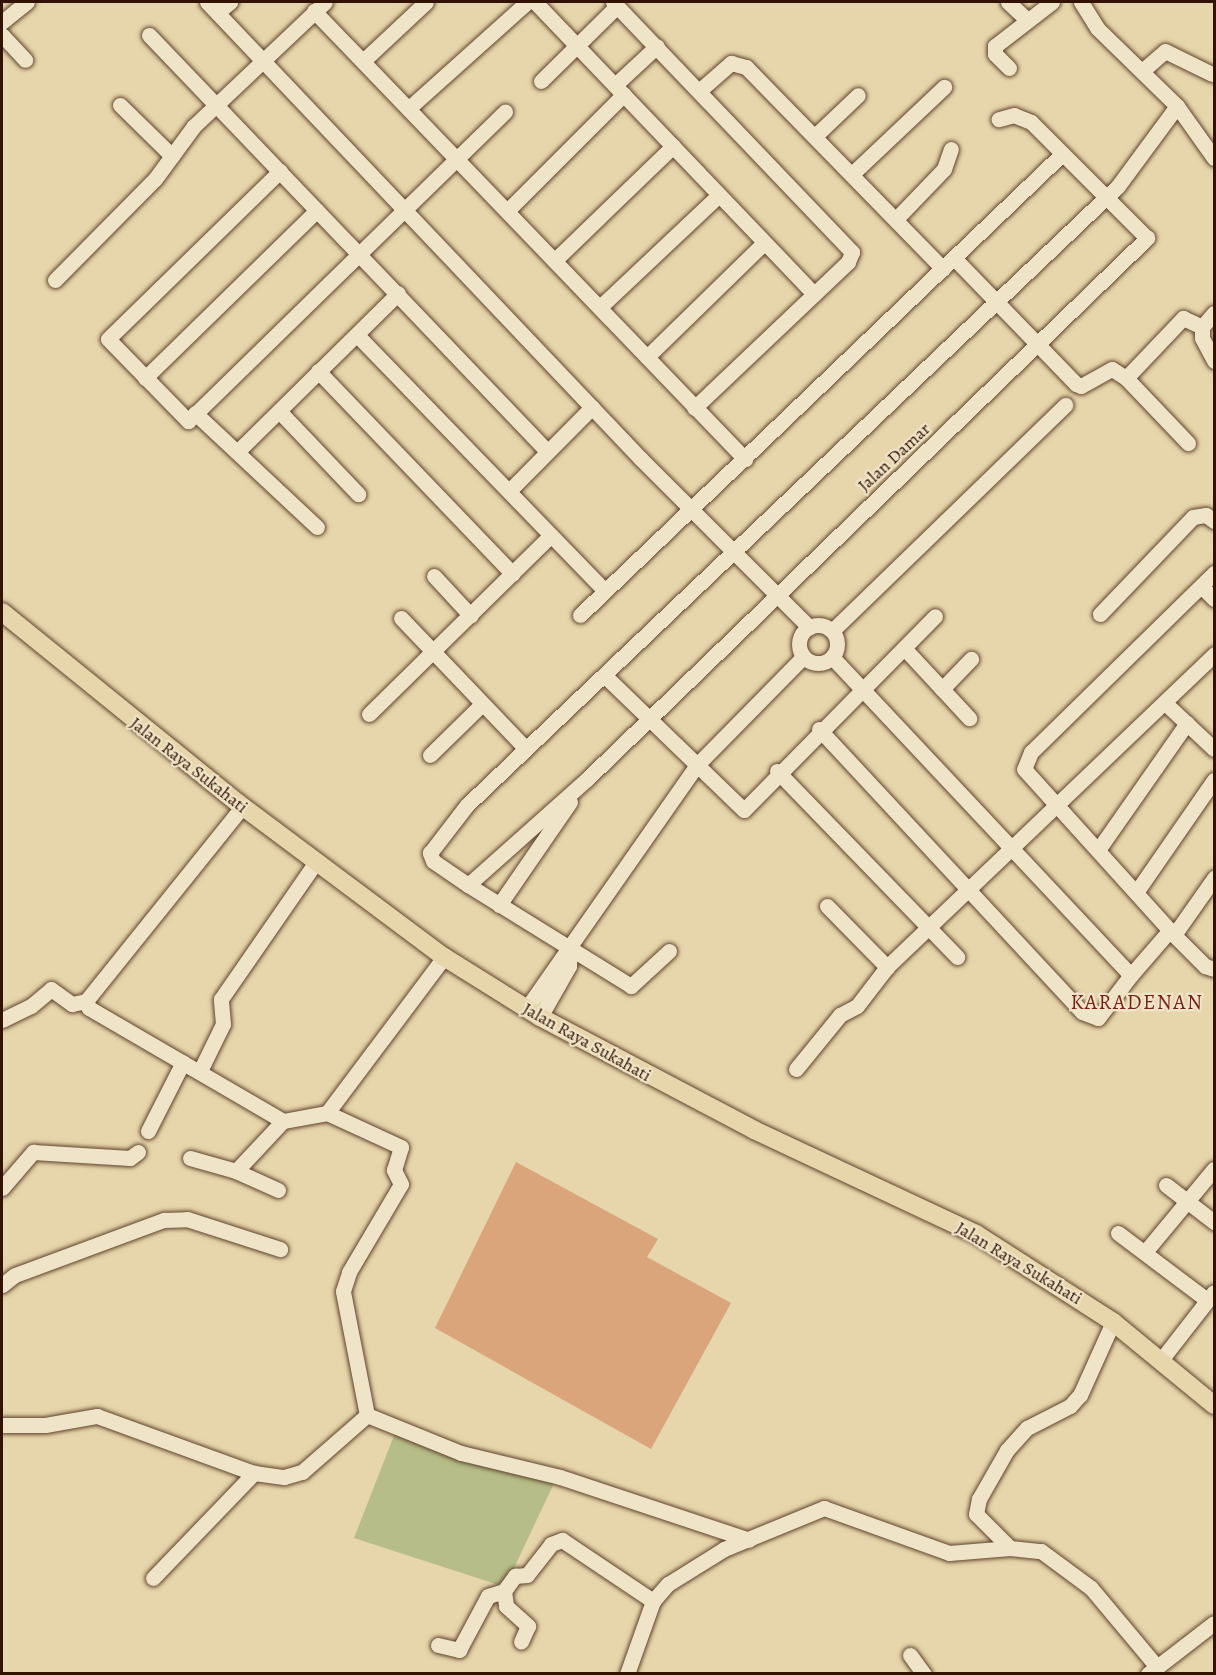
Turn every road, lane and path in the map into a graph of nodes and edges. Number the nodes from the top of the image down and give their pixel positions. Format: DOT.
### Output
graph roads {
  1 [pos="27,2"];
  2 [pos="230,2"];
  3 [pos="426,2"];
  4 [pos="526,2"];
  5 [pos="535,2"];
  6 [pos="1008,2"];
  7 [pos="1052,2"];
  8 [pos="1081,2"];
  9 [pos="615,4"];
  10 [pos="320,6"];
  11 [pos="213,7"];
  12 [pos="1026,18"];
  13 [pos="2,22"];
  14 [pos="2,35"];
  15 [pos="149,35"];
  16 [pos="577,46"];
  17 [pos="657,46"];
  18 [pos="25,60"];
  19 [pos="264,60"];
  20 [pos="363,61"];
  21 [pos="1009,68"];
  22 [pos="1142,71"];
  23 [pos="1212,74"];
  24 [pos="541,81"];
  25 [pos="944,87"];
  26 [pos="620,89"];
  27 [pos="699,91"];
  28 [pos="858,95"];
  29 [pos="217,104"];
  30 [pos="120,105"];
  31 [pos="1178,106"];
  32 [pos="409,108"];
  33 [pos="505,112"];
  34 [pos="999,119"];
  35 [pos="815,136"];
  36 [pos="673,146"];
  37 [pos="1212,146"];
  38 [pos="951,149"];
  39 [pos="1062,154"];
  40 [pos="172,156"];
  41 [pos="456,159"];
  42 [pos="280,171"];
  43 [pos="852,174"];
  44 [pos="719,195"];
  45 [pos="1107,196"];
  46 [pos="405,208"];
  47 [pos="317,210"];
  48 [pos="507,211"];
  49 [pos="896,219"];
  50 [pos="764,243"];
  51 [pos="358,252"];
  52 [pos="555,260"];
  53 [pos="949,263"];
  54 [pos="55,280"];
  55 [pos="398,293"];
  56 [pos="814,294"];
  57 [pos="997,303"];
  58 [pos="600,307"];
  59 [pos="1215,313"];
  60 [pos="1202,327"];
  61 [pos="357,335"];
  62 [pos="1039,345"];
  63 [pos="647,357"];
  64 [pos="1215,361"];
  65 [pos="318,371"];
  66 [pos="145,378"];
  67 [pos="1126,378"];
  68 [pos="1065,405"];
  69 [pos="592,407"];
  70 [pos="694,408"];
  71 [pos="279,411"];
  72 [pos="195,413"];
  73 [pos="1188,442"];
  74 [pos="548,451"];
  75 [pos="237,452"];
  76 [pos="745,459"];
  77 [pos="509,491"];
  78 [pos="358,494"];
  79 [pos="690,509"];
  80 [pos="1215,521"];
  81 [pos="317,527"];
  82 [pos="550,536"];
  83 [pos="733,553"];
  84 [pos="1215,573"];
  85 [pos="513,574"];
  86 [pos="434,576"];
  87 [pos="1202,587"];
  88 [pos="605,591"];
  89 [pos="774,595"];
  90 [pos="1215,599"];
  91 [pos="2,612"];
  92 [pos="1100,614"];
  93 [pos="580,615"];
  94 [pos="471,616"];
  95 [pos="935,616"];
  96 [pos="401,618"];
  97 [pos="809,627"];
  98 [pos="832,631"];
  99 [pos="904,648"];
  100 [pos="433,652"];
  101 [pos="803,657"];
  102 [pos="832,657"];
  103 [pos="971,659"];
  104 [pos="1211,664"];
  105 [pos="604,676"];
  106 [pos="861,688"];
  107 [pos="942,689"];
  108 [pos="1165,703"];
  109 [pos="482,704"];
  110 [pos="369,714"];
  111 [pos="969,718"];
  112 [pos="647,719"];
  113 [pos="1187,723"];
  114 [pos="819,729"];
  115 [pos="526,749"];
  116 [pos="1215,749"];
  117 [pos="430,756"];
  118 [pos="696,766"];
  119 [pos="777,771"];
  120 [pos="587,779"];
  121 [pos="1215,780"];
  122 [pos="242,807"];
  123 [pos="1058,807"];
  124 [pos="1012,848"];
  125 [pos="1098,850"];
  126 [pos="316,862"];
  127 [pos="1215,878"];
  128 [pos="468,885"];
  129 [pos="968,890"];
  130 [pos="1137,891"];
  131 [pos="499,905"];
  132 [pos="827,906"];
  133 [pos="927,928"];
  134 [pos="1172,932"];
  135 [pos="570,949"];
  136 [pos="669,951"];
  137 [pos="444,957"];
  138 [pos="957,957"];
  139 [pos="887,967"];
  140 [pos="1215,969"];
  141 [pos="1131,975"];
  142 [pos="86,1001"];
  143 [pos="533,1013"];
  144 [pos="2,1020"];
  145 [pos="183,1062"];
  146 [pos="796,1069"];
  147 [pos="200,1071"];
  148 [pos="327,1113"];
  149 [pos="283,1121"];
  150 [pos="148,1131"];
  151 [pos="138,1152"];
  152 [pos="190,1158"];
  153 [pos="1215,1169"];
  154 [pos="236,1171"];
  155 [pos="1166,1185"];
  156 [pos="2,1188"];
  157 [pos="278,1190"];
  158 [pos="1188,1201"];
  159 [pos="1215,1222"];
  160 [pos="1118,1233"];
  161 [pos="280,1249"];
  162 [pos="1144,1252"];
  163 [pos="2,1285"];
  164 [pos="1211,1296"];
  165 [pos="1113,1322"];
  166 [pos="1161,1360"];
  167 [pos="1215,1405"];
  168 [pos="367,1415"];
  169 [pos="2,1425"];
  170 [pos="254,1473"];
  171 [pos="749,1540"];
  172 [pos="1010,1548"];
  173 [pos="153,1578"];
  174 [pos="504,1592"];
  175 [pos="653,1601"];
  176 [pos="1215,1623"];
  177 [pos="521,1642"];
  178 [pos="438,1645"];
  179 [pos="910,1655"];
  180 [pos="1153,1670"];
  181 [pos="627,1674"];
  182 [pos="924,1674"];
  1 -- 13 [label="street"];
  2 -- 11 [label="street"];
  3 -- 20 [label="street"];
  4 -- 32 [label="street"];
  5 -- 16 [label="street"];
  6 -- 12 [label="street"];
  7 -- 12 [label="street"];
  8 -- 22 [label="street"];
  9 -- 16 [label="street"];
  9 -- 17 [label="street"];
  10 -- 19 [label="street"];
  10 -- 20 [label="street"];
  11 -- 19 [label="street"];
  12 -- 21 [label="street"];
  14 -- 18 [label="street"];
  15 -- 29 [label="street"];
  16 -- 24 [label="street"];
  16 -- 26 [label="street"];
  17 -- 26 [label="street"];
  17 -- 27 [label="street"];
  19 -- 29 [label="street"];
  19 -- 46 [label="street"];
  20 -- 32 [label="street"];
  22 -- 23 [label="street"];
  22 -- 31 [label="street"];
  25 -- 43 [label="street"];
  26 -- 36 [label="street"];
  26 -- 48 [label="street"];
  27 -- 35 [label="street"];
  27 -- 56 [label="street"];
  28 -- 35 [label="street"];
  29 -- 40 [label="street"];
  29 -- 42 [label="street"];
  30 -- 40 [label="street"];
  31 -- 37 [label="street"];
  31 -- 45 [label="street"];
  32 -- 41 [label="street"];
  33 -- 41 [label="street"];
  34 -- 39 [label="street"];
  35 -- 43 [label="street"];
  36 -- 44 [label="street"];
  36 -- 52 [label="street"];
  38 -- 49 [label="street"];
  39 -- 45 [label="street"];
  39 -- 53 [label="street"];
  40 -- 54 [label="street"];
  41 -- 46 [label="street"];
  41 -- 48 [label="street"];
  42 -- 47 [label="street"];
  42 -- 66 [label="street"];
  43 -- 49 [label="street"];
  44 -- 50 [label="street"];
  44 -- 58 [label="street"];
  45 -- 57 [label="street"];
  45 -- 62 [label="street, Jalan Damar"];
  46 -- 51 [label="street"];
  46 -- 69 [label="street"];
  47 -- 51 [label="street"];
  47 -- 66 [label="street"];
  48 -- 52 [label="street"];
  49 -- 53 [label="street"];
  50 -- 56 [label="street"];
  50 -- 63 [label="street"];
  51 -- 55 [label="street"];
  51 -- 72 [label="street"];
  52 -- 58 [label="street"];
  53 -- 57 [label="street"];
  53 -- 76 [label="street"];
  55 -- 61 [label="street"];
  55 -- 74 [label="street"];
  56 -- 70 [label="street"];
  57 -- 62 [label="street"];
  57 -- 83 [label="street"];
  58 -- 63 [label="street"];
  59 -- 60 [label="street"];
  60 -- 64 [label="street"];
  60 -- 67 [label="street"];
  61 -- 65 [label="street"];
  61 -- 77 [label="street"];
  62 -- 67 [label="street"];
  62 -- 89 [label="street, Jalan Damar"];
  63 -- 70 [label="street"];
  65 -- 71 [label="street"];
  65 -- 85 [label="street"];
  66 -- 72 [label="street"];
  67 -- 73 [label="street"];
  68 -- 98 [label="street"];
  69 -- 74 [label="street"];
  69 -- 79 [label="street"];
  70 -- 76 [label="street"];
  71 -- 75 [label="street"];
  71 -- 78 [label="street"];
  72 -- 75 [label="street"];
  74 -- 77 [label="street"];
  75 -- 81 [label="street"];
  76 -- 79 [label="street"];
  77 -- 82 [label="street"];
  79 -- 83 [label="street"];
  79 -- 88 [label="street"];
  80 -- 92 [label="street"];
  82 -- 85 [label="street"];
  82 -- 88 [label="street"];
  83 -- 89 [label="street"];
  83 -- 105 [label="street"];
  84 -- 87 [label="street"];
  85 -- 94 [label="street"];
  86 -- 94 [label="street"];
  87 -- 90 [label="street"];
  87 -- 123 [label="street"];
  88 -- 93 [label="street"];
  89 -- 97 [label="street"];
  89 -- 112 [label="street, Jalan Damar"];
  91 -- 122 [label="main road, Jalan Raya Sukahati"];
  94 -- 100 [label="street"];
  95 -- 99 [label="street"];
  96 -- 100 [label="street"];
  97 -- 98 [label="street"];
  97 -- 101 [label="street"];
  98 -- 102 [label="street"];
  99 -- 106 [label="street"];
  99 -- 107 [label="street"];
  100 -- 109 [label="street"];
  100 -- 110 [label="street"];
  101 -- 102 [label="street"];
  101 -- 118 [label="street"];
  102 -- 106 [label="street"];
  103 -- 107 [label="street"];
  104 -- 108 [label="street"];
  105 -- 112 [label="street"];
  105 -- 115 [label="street"];
  106 -- 114 [label="street"];
  106 -- 124 [label="street"];
  107 -- 111 [label="street"];
  108 -- 113 [label="street"];
  108 -- 123 [label="street"];
  109 -- 115 [label="street"];
  109 -- 117 [label="street"];
  112 -- 118 [label="street"];
  112 -- 120 [label="street, Jalan Damar"];
  113 -- 116 [label="street"];
  113 -- 125 [label="street"];
  114 -- 119 [label="street"];
  114 -- 129 [label="street"];
  115 -- 128 [label="street"];
  118 -- 119 [label="street"];
  118 -- 135 [label="street"];
  119 -- 133 [label="street"];
  120 -- 128 [label="street"];
  120 -- 131 [label="street"];
  121 -- 130 [label="street"];
  122 -- 126 [label="main road, Jalan Raya Sukahati"];
  122 -- 142 [label="street"];
  123 -- 124 [label="street"];
  123 -- 125 [label="street"];
  124 -- 129 [label="street"];
  124 -- 141 [label="street"];
  125 -- 130 [label="street"];
  126 -- 137 [label="main road, Jalan Raya Sukahati"];
  126 -- 147 [label="street"];
  127 -- 134 [label="street"];
  128 -- 131 [label="street"];
  129 -- 133 [label="street"];
  129 -- 141 [label="street"];
  130 -- 134 [label="street"];
  131 -- 135 [label="street"];
  132 -- 139 [label="street"];
  133 -- 138 [label="street"];
  133 -- 139 [label="street"];
  134 -- 140 [label="street"];
  134 -- 141 [label="street"];
  135 -- 136 [label="street"];
  135 -- 143 [label="street"];
  137 -- 143 [label="main road, Jalan Raya Sukahati"];
  137 -- 148 [label="street"];
  139 -- 146 [label="street"];
  142 -- 144 [label="street"];
  142 -- 145 [label="street"];
  143 -- 165 [label="main road, Jalan Raya Sukahati"];
  145 -- 147 [label="street"];
  145 -- 150 [label="street"];
  147 -- 149 [label="street"];
  148 -- 149 [label="street"];
  148 -- 168 [label="street"];
  149 -- 154 [label="street"];
  151 -- 156 [label="street"];
  152 -- 154 [label="street"];
  153 -- 158 [label="street"];
  154 -- 157 [label="street"];
  155 -- 158 [label="street"];
  158 -- 159 [label="street"];
  158 -- 162 [label="street"];
  160 -- 162 [label="street"];
  161 -- 163 [label="street"];
  162 -- 164 [label="street"];
  164 -- 166 [label="street"];
  165 -- 166 [label="main road, Jalan Raya Sukahati"];
  165 -- 172 [label="street"];
  166 -- 167 [label="main road, Jalan Raya Sukahati"];
  168 -- 170 [label="street"];
  168 -- 171 [label="street"];
  169 -- 170 [label="street"];
  170 -- 173 [label="street"];
  171 -- 172 [label="street"];
  171 -- 175 [label="street"];
  172 -- 180 [label="street"];
  174 -- 175 [label="street"];
  174 -- 177 [label="street"];
  174 -- 178 [label="street"];
  175 -- 181 [label="street"];
  176 -- 180 [label="street"];
  179 -- 182 [label="street"];
}
